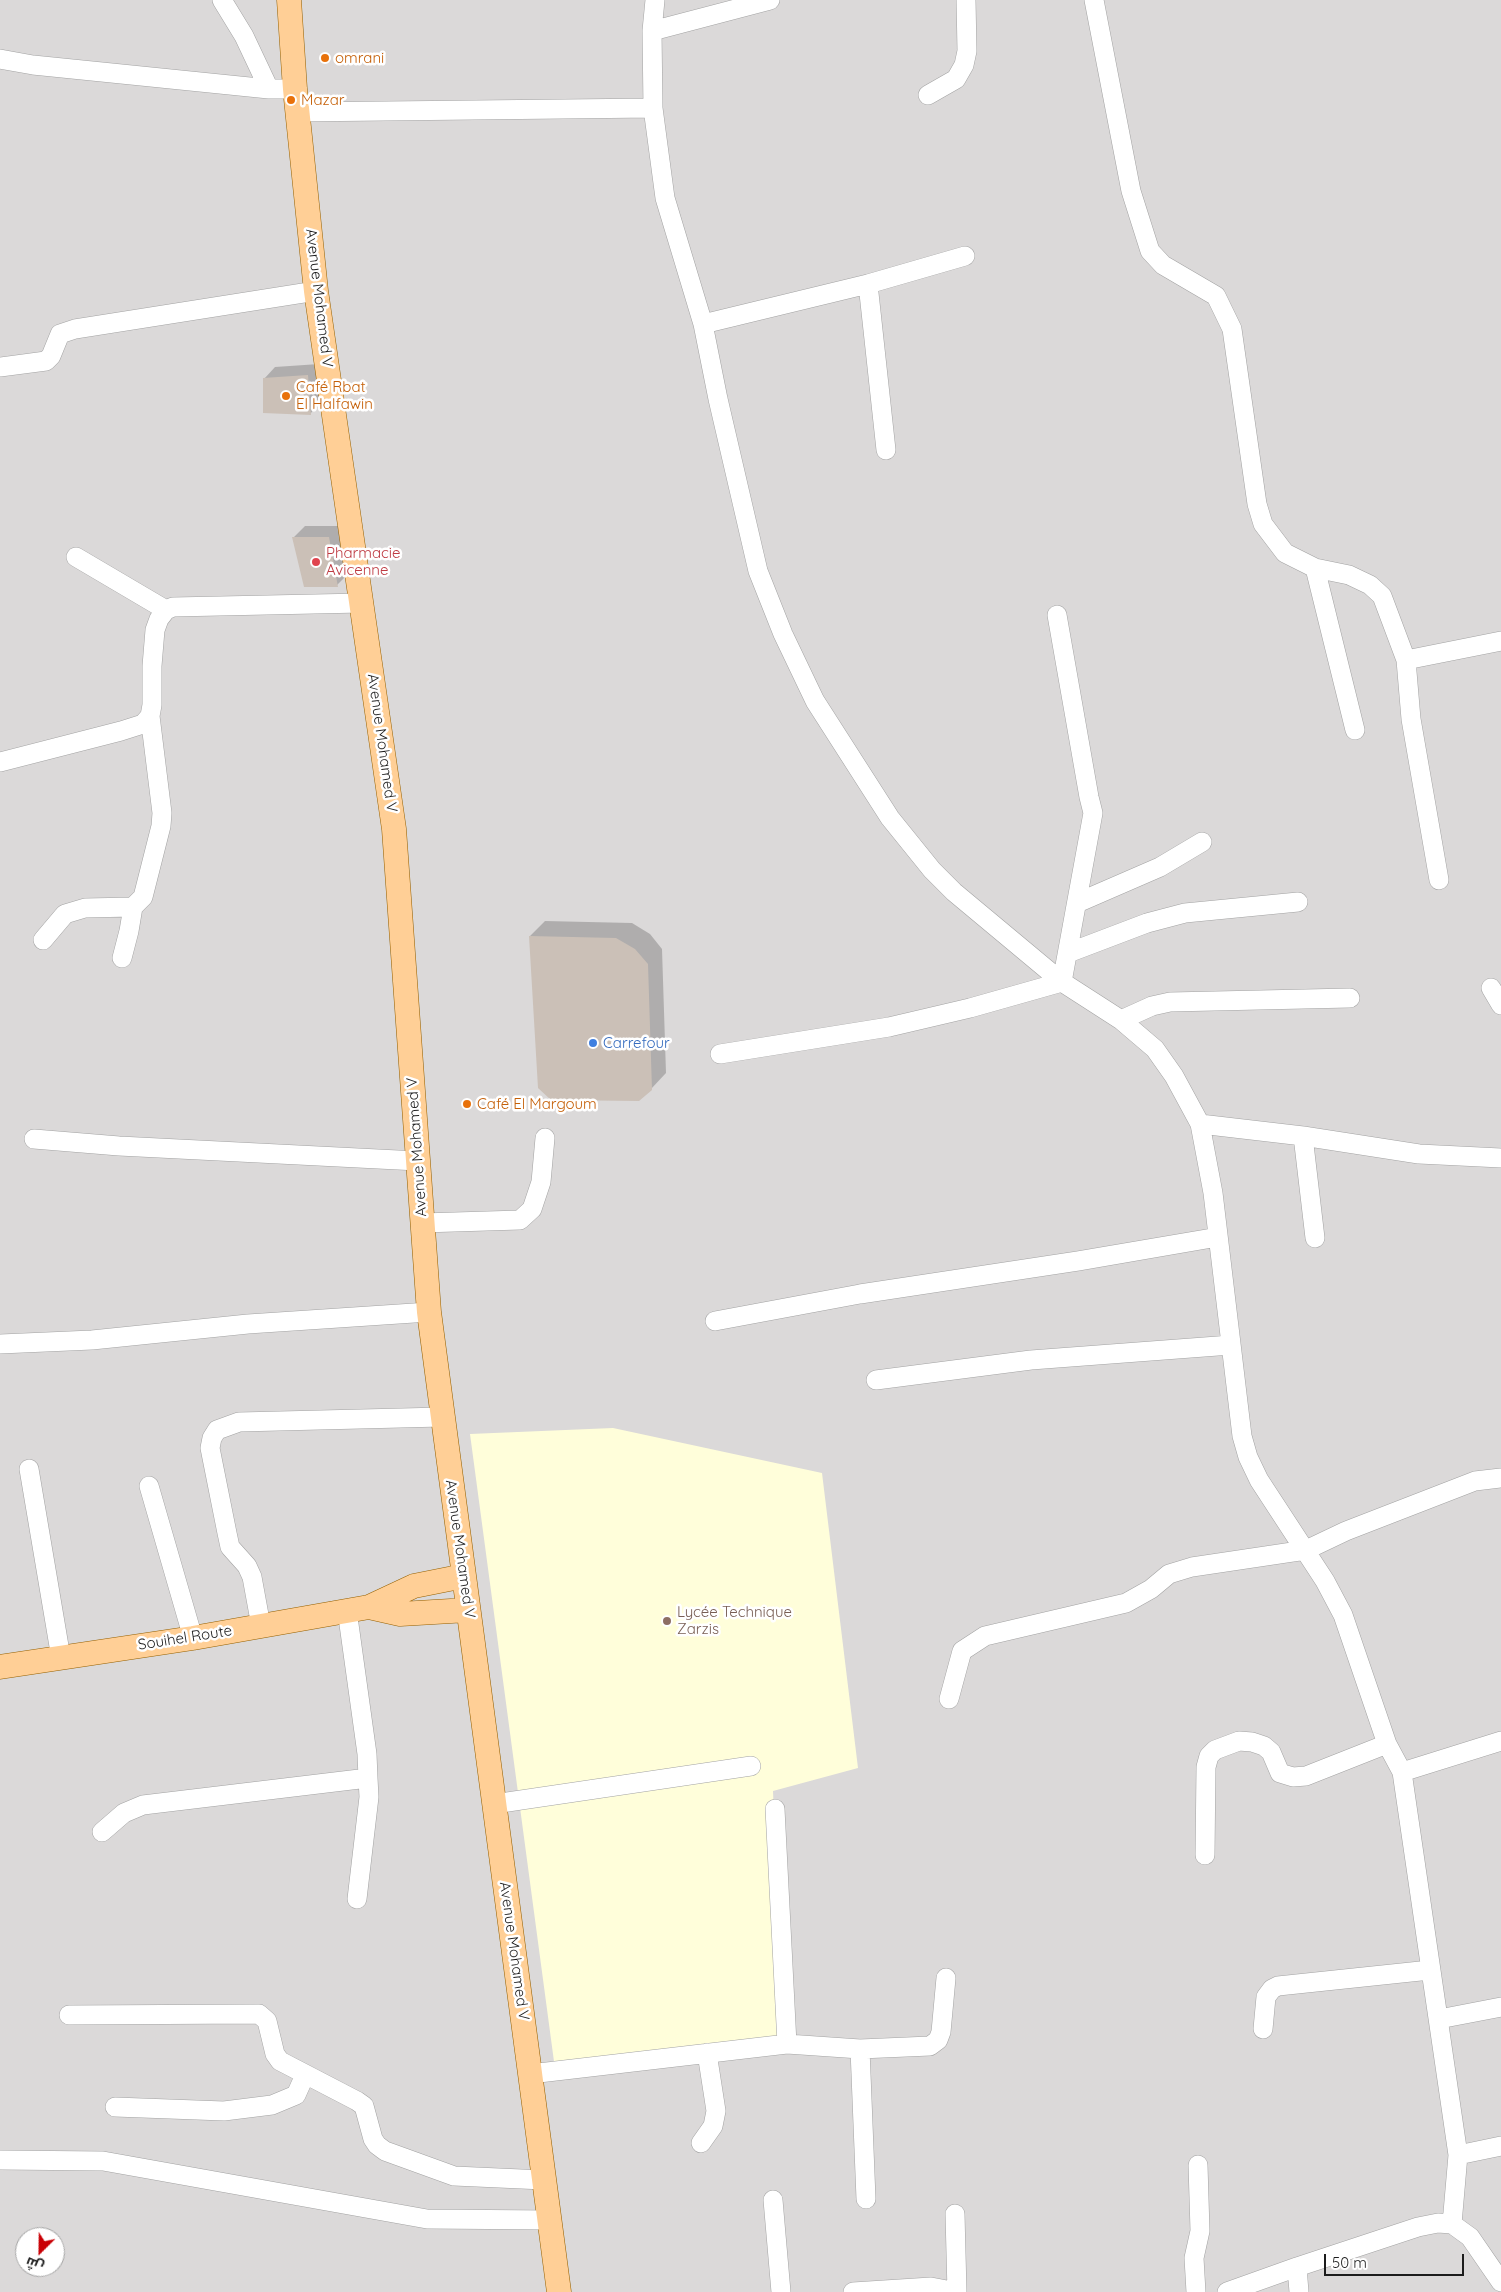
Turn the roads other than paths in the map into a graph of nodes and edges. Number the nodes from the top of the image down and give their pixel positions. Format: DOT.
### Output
graph roads {
  1 [pos="222,0"];
  2 [pos="290,0"];
  3 [pos="655,0"];
  4 [pos="770,0"];
  5 [pos="966,0"];
  6 [pos="1094,0"];
  7 [pos="652,31"];
  8 [pos="0,59"];
  9 [pos="269,89"];
  10 [pos="928,95"];
  11 [pos="296,101"];
  12 [pos="654,108"];
  13 [pos="965,256"];
  14 [pos="868,284"];
  15 [pos="316,291"];
  16 [pos="703,324"];
  17 [pos="0,367"];
  18 [pos="886,450"];
  19 [pos="76,558"];
  20 [pos="1315,568"];
  21 [pos="362,603"];
  22 [pos="166,610"];
  23 [pos="1057,615"];
  24 [pos="1501,641"];
  25 [pos="1406,660"];
  26 [pos="150,716"];
  27 [pos="1355,730"];
  28 [pos="0,762"];
  29 [pos="1202,842"];
  30 [pos="1438,880"];
  31 [pos="1077,902"];
  32 [pos="1298,902"];
  33 [pos="132,906"];
  34 [pos="43,940"];
  35 [pos="1068,953"];
  36 [pos="122,958"];
  37 [pos="1062,982"];
  38 [pos="1491,988"];
  39 [pos="1350,998"];
  40 [pos="1501,1005"];
  41 [pos="1121,1020"];
  42 [pos="720,1054"];
  43 [pos="1200,1124"];
  44 [pos="1304,1136"];
  45 [pos="34,1138"];
  46 [pos="544,1138"];
  47 [pos="1501,1158"];
  48 [pos="418,1161"];
  49 [pos="422,1223"];
  50 [pos="1218,1237"];
  51 [pos="1315,1238"];
  52 [pos="429,1312"];
  53 [pos="715,1321"];
  54 [pos="0,1344"];
  55 [pos="1231,1345"];
  56 [pos="876,1380"];
  57 [pos="442,1417"];
  58 [pos="29,1469"];
  59 [pos="1501,1478"];
  60 [pos="149,1486"];
  61 [pos="1306,1550"];
  62 [pos="464,1576"];
  63 [pos="358,1609"];
  64 [pos="468,1610"];
  65 [pos="261,1626"];
  66 [pos="193,1638"];
  67 [pos="61,1658"];
  68 [pos="0,1667"];
  69 [pos="949,1699"];
  70 [pos="1501,1741"];
  71 [pos="1387,1744"];
  72 [pos="751,1766"];
  73 [pos="1402,1772"];
  74 [pos="368,1778"];
  75 [pos="494,1804"];
  76 [pos="775,1809"];
  77 [pos="102,1832"];
  78 [pos="1205,1855"];
  79 [pos="357,1899"];
  80 [pos="1430,1970"];
  81 [pos="946,1978"];
  82 [pos="1501,2007"];
  83 [pos="70,2015"];
  84 [pos="1440,2019"];
  85 [pos="1264,2029"];
  86 [pos="787,2044"];
  87 [pos="860,2049"];
  88 [pos="707,2053"];
  89 [pos="530,2074"];
  90 [pos="305,2075"];
  91 [pos="115,2107"];
  92 [pos="701,2143"];
  93 [pos="1501,2146"];
  94 [pos="1458,2155"];
  95 [pos="0,2160"];
  96 [pos="1198,2165"];
  97 [pos="544,2180"];
  98 [pos="866,2199"];
  99 [pos="772,2200"];
  100 [pos="956,2214"];
  101 [pos="549,2220"];
  102 [pos="1452,2224"];
  103 [pos="1297,2267"];
  104 [pos="1501,2282"];
  105 [pos="559,2292"];
  106 [pos="780,2292"];
  107 [pos="853,2292"];
  108 [pos="957,2292"];
  109 [pos="1196,2292"];
  110 [pos="1227,2292"];
  111 [pos="1299,2292"];
  1 -- 9 [label="street"];
  2 -- 11 [label="main road, Avenue Mohamed V"];
  3 -- 7 [label="street"];
  4 -- 7 [label="street"];
  5 -- 10 [label="street"];
  6 -- 20 [label="street"];
  7 -- 12 [label="street"];
  8 -- 9 [label="street"];
  9 -- 11 [label="street"];
  11 -- 12 [label="street"];
  11 -- 15 [label="main road, Avenue Mohamed V"];
  12 -- 16 [label="street"];
  13 -- 14 [label="street"];
  14 -- 16 [label="street"];
  14 -- 18 [label="street"];
  15 -- 17 [label="street"];
  15 -- 21 [label="main road, Avenue Mohamed V"];
  16 -- 37 [label="street"];
  19 -- 22 [label="street"];
  20 -- 25 [label="street"];
  20 -- 27 [label="street"];
  21 -- 22 [label="street"];
  21 -- 48 [label="main road, Avenue Mohamed V"];
  22 -- 26 [label="street"];
  23 -- 31 [label="street"];
  24 -- 25 [label="street"];
  25 -- 30 [label="street"];
  26 -- 28 [label="street"];
  26 -- 33 [label="street"];
  29 -- 31 [label="street"];
  31 -- 35 [label="street"];
  32 -- 35 [label="street"];
  33 -- 34 [label="street"];
  33 -- 36 [label="street"];
  35 -- 37 [label="street"];
  37 -- 41 [label="street"];
  37 -- 42 [label="street"];
  38 -- 40 [label="street"];
  39 -- 41 [label="street"];
  41 -- 43 [label="street"];
  43 -- 44 [label="street"];
  43 -- 50 [label="street"];
  44 -- 47 [label="street"];
  44 -- 51 [label="street"];
  45 -- 48 [label="street"];
  46 -- 49 [label="street"];
  48 -- 49 [label="main road, Avenue Mohamed V"];
  49 -- 52 [label="main road, Avenue Mohamed V"];
  50 -- 53 [label="street"];
  50 -- 55 [label="street"];
  52 -- 54 [label="street"];
  52 -- 57 [label="main road, Avenue Mohamed V"];
  55 -- 56 [label="street"];
  55 -- 61 [label="street"];
  57 -- 62 [label="main road, Avenue Mohamed V"];
  57 -- 65 [label="street"];
  58 -- 67 [label="street"];
  59 -- 61 [label="street"];
  60 -- 66 [label="street"];
  61 -- 69 [label="street"];
  61 -- 71 [label="street"];
  62 -- 63 [label="main road"];
  62 -- 64 [label="main road, Avenue Mohamed V"];
  63 -- 64 [label="main road"];
  63 -- 65 [label="main road, Souihel Route"];
  63 -- 74 [label="street"];
  64 -- 75 [label="main road, Avenue Mohamed V"];
  65 -- 66 [label="main road, Souihel Route"];
  66 -- 67 [label="main road, Souihel Route"];
  67 -- 68 [label="main road, Souihel Route"];
  70 -- 73 [label="street"];
  71 -- 73 [label="street"];
  71 -- 78 [label="street"];
  72 -- 75 [label="street"];
  73 -- 80 [label="street"];
  74 -- 77 [label="street"];
  74 -- 79 [label="street"];
  75 -- 89 [label="main road, Avenue Mohamed V"];
  76 -- 86 [label="street"];
  80 -- 84 [label="street"];
  80 -- 85 [label="street"];
  81 -- 87 [label="street"];
  82 -- 84 [label="street"];
  83 -- 90 [label="street"];
  84 -- 94 [label="street"];
  86 -- 87 [label="street"];
  86 -- 88 [label="street"];
  87 -- 98 [label="street"];
  88 -- 89 [label="street"];
  88 -- 92 [label="street"];
  89 -- 97 [label="main road, Avenue Mohamed V"];
  90 -- 91 [label="street"];
  90 -- 97 [label="street"];
  93 -- 94 [label="street"];
  94 -- 102 [label="street"];
  95 -- 101 [label="street"];
  96 -- 109 [label="street"];
  97 -- 101 [label="main road, Avenue Mohamed V"];
  99 -- 106 [label="street"];
  100 -- 108 [label="street"];
  101 -- 105 [label="main road, Avenue Mohamed V"];
  102 -- 103 [label="street"];
  102 -- 104 [label="street"];
  103 -- 110 [label="street"];
  103 -- 111 [label="street"];
  107 -- 108 [label="street"];
}
